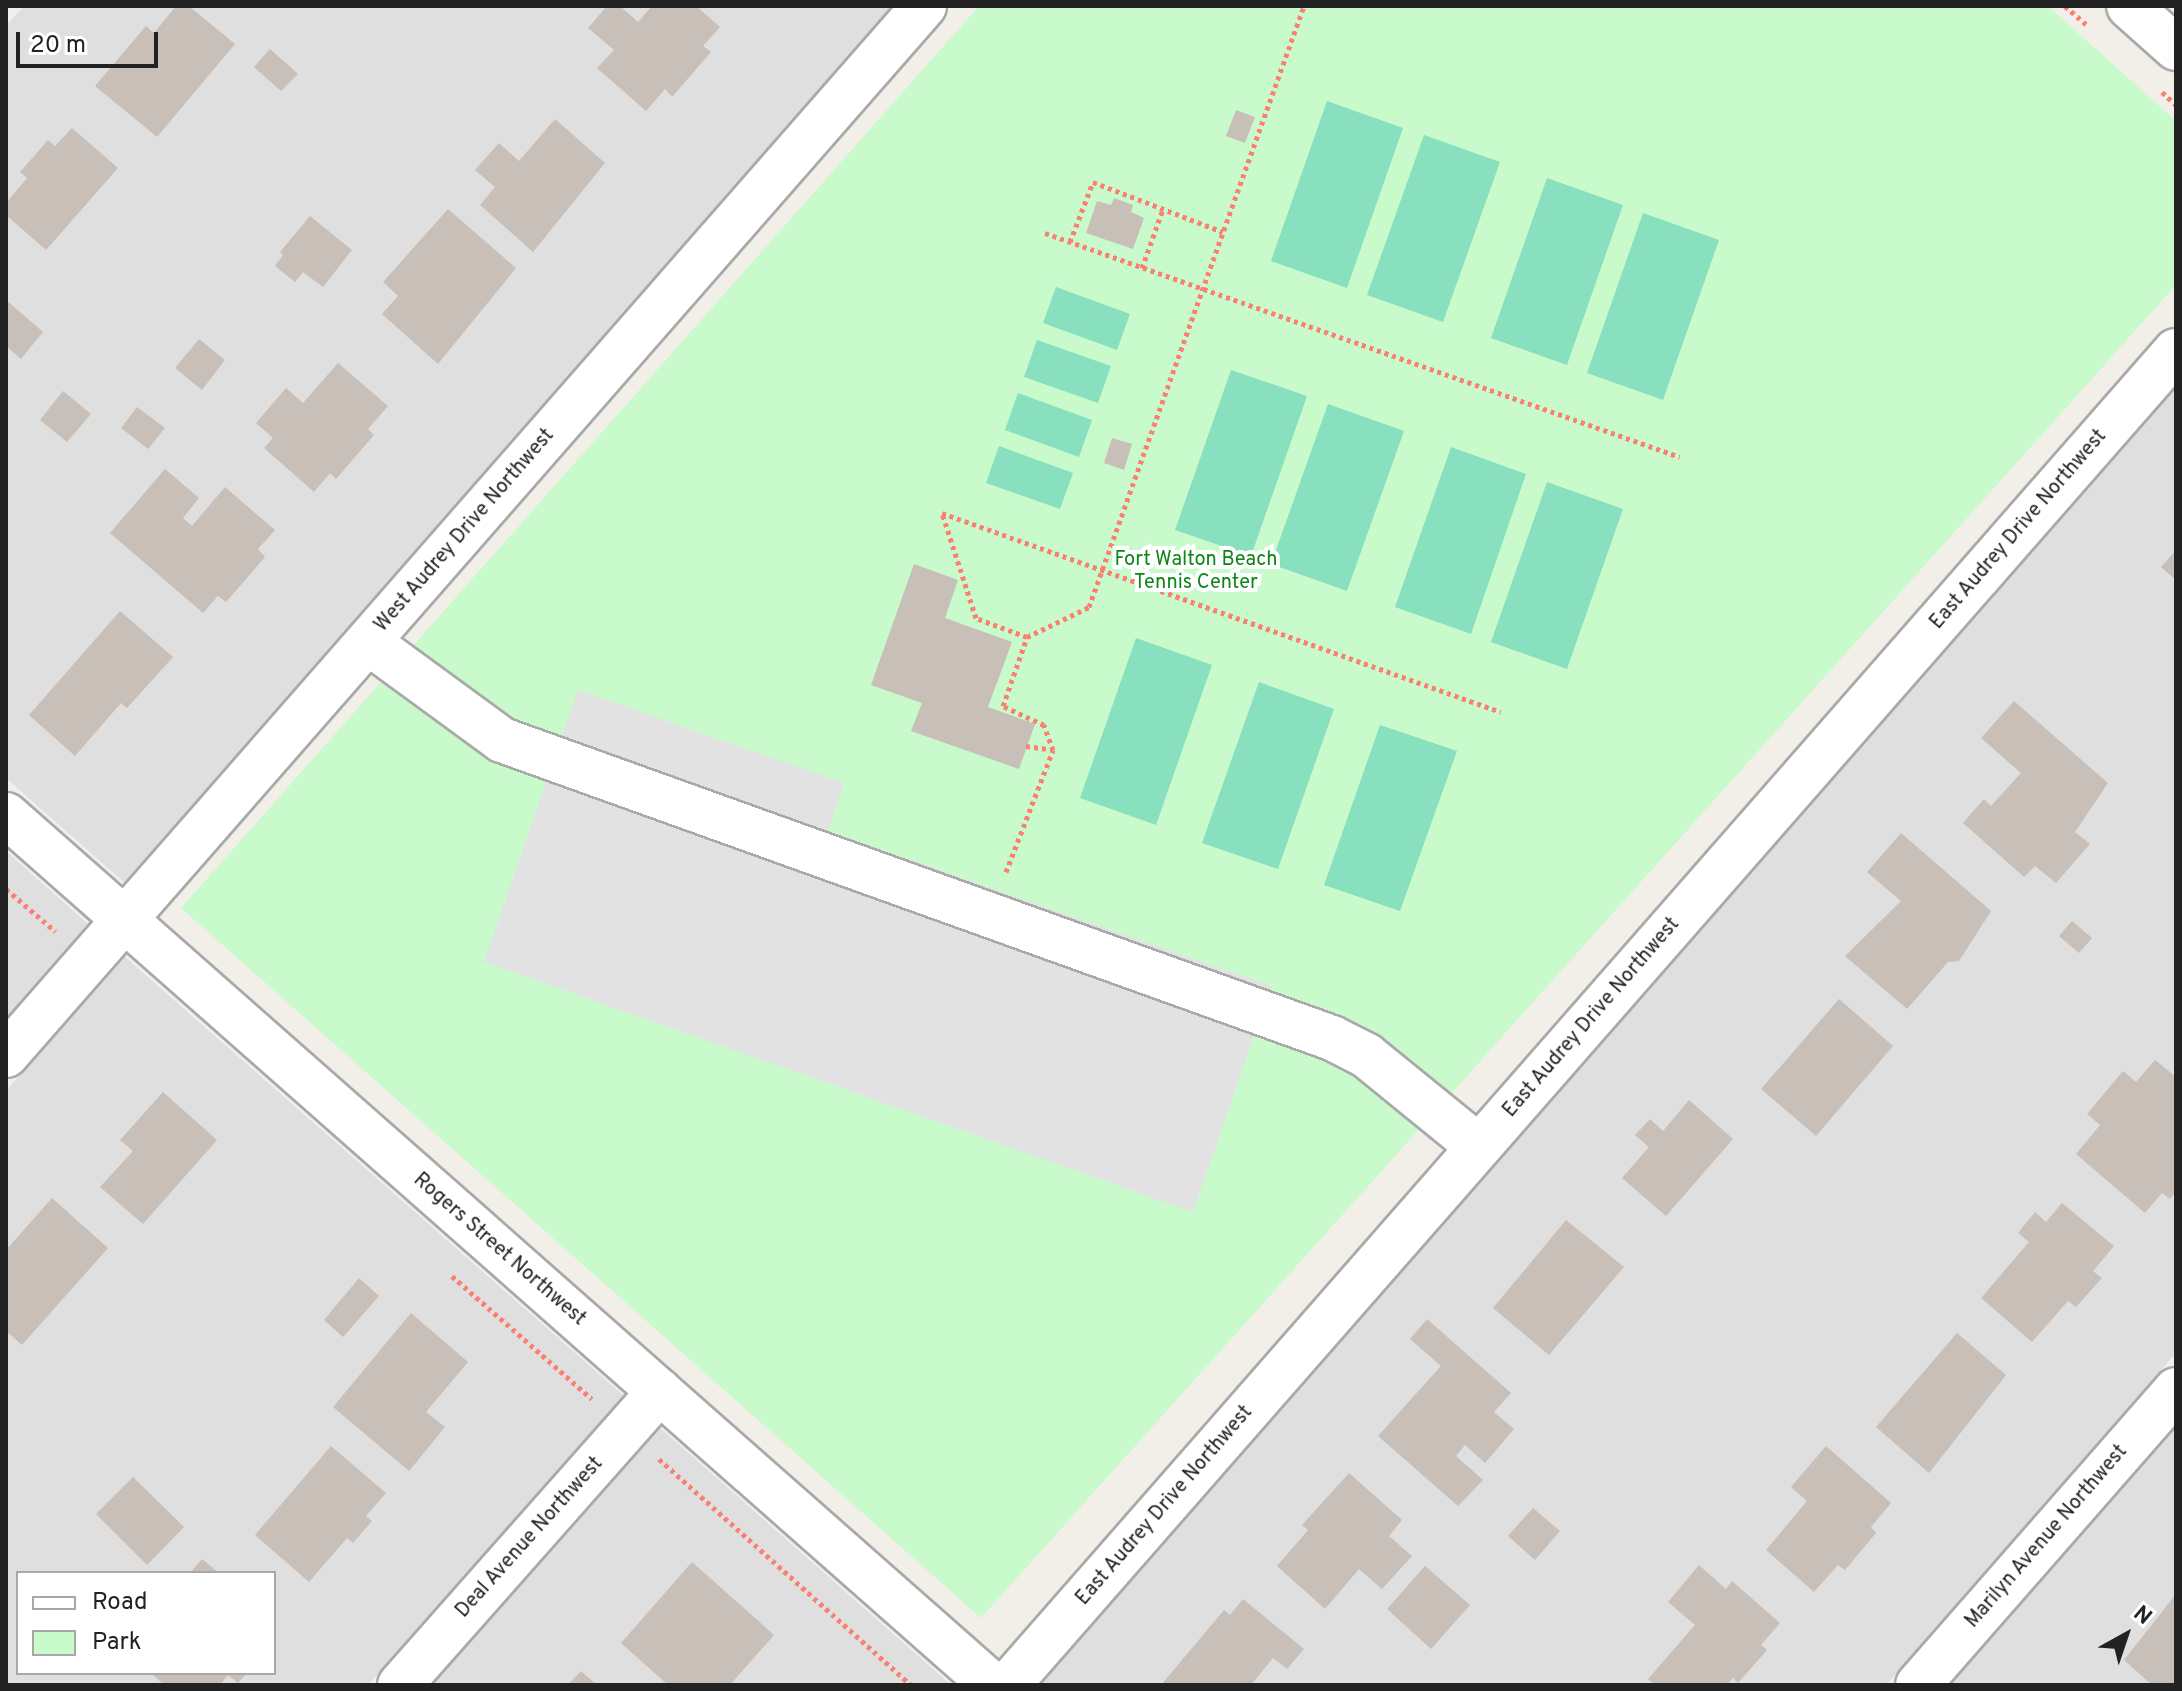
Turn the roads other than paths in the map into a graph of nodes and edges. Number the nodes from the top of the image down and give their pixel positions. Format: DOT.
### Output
graph roads {
  1 [pos="924,6"];
  2 [pos="2129,6"];
  3 [pos="2176,48"];
  4 [pos="2176,351"];
  5 [pos="368,642"];
  6 [pos="6,815"];
  7 [pos="125,920"];
  8 [pos="6,1055"];
  9 [pos="1479,1147"];
  10 [pos="2176,1390"];
  11 [pos="660,1391"];
  12 [pos="400,1685"];
  13 [pos="992,1685"];
  14 [pos="1008,1685"];
  15 [pos="1918,1685"];
  1 -- 5 [label="street, West Audrey Drive Northwest"];
  2 -- 3 [label="street"];
  4 -- 9 [label="street, East Audrey Drive Northwest"];
  5 -- 7 [label="street, West Audrey Drive Northwest"];
  5 -- 9 [label="street"];
  6 -- 7 [label="street, Rogers Street Northwest"];
  7 -- 8 [label="street, West Audrey Drive Northwest"];
  7 -- 11 [label="street, Rogers Street Northwest"];
  9 -- 14 [label="street, East Audrey Drive Northwest"];
  10 -- 15 [label="street, Marilyn Avenue Northwest"];
  11 -- 12 [label="street, Deal Avenue Northwest"];
  11 -- 13 [label="street, Rogers Street Northwest"];
}
